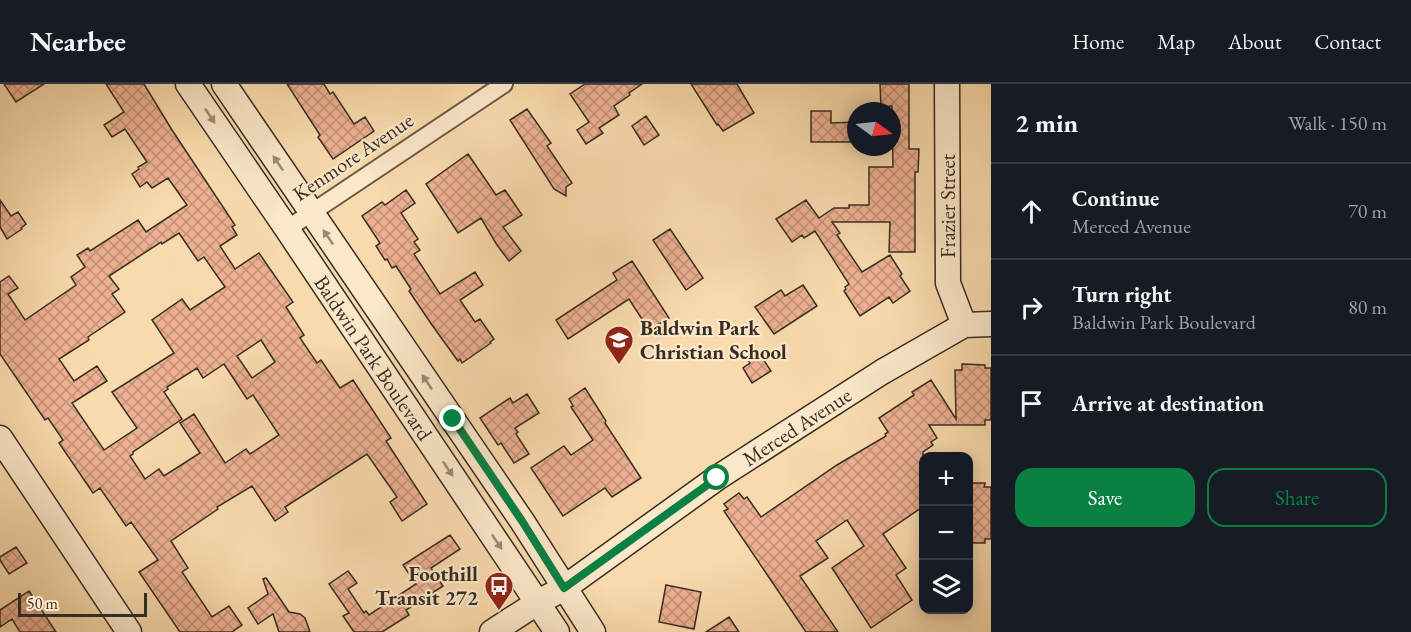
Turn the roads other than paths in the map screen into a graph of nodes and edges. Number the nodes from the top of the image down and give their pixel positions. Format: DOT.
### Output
graph roads {
  1 [pos="188,84"];
  2 [pos="224,84"];
  3 [pos="504,84"];
  4 [pos="947,84"];
  5 [pos="311,212"];
  6 [pos="286,229"];
  7 [pos="991,324"];
  8 [pos="964,325"];
  9 [pos="0,438"];
  10 [pos="564,588"];
  11 [pos="537,603"];
  12 [pos="129,632"];
  13 [pos="492,632"];
  14 [pos="557,632"];
  15 [pos="593,632"];
  1 -- 6 [label="main road, Baldwin Park Boulevard, one-way"];
  5 -- 2 [label="main road, Baldwin Park Boulevard, one-way"];
  3 -- 5 [label="street, Kenmore Avenue"];
  4 -- 8 [label="main road, Frazier Street"];
  5 -- 6 [label="street, Kenmore Avenue"];
  10 -- 5 [label="main road, Baldwin Park Boulevard, one-way"];
  6 -- 11 [label="main road, Baldwin Park Boulevard, one-way"];
  7 -- 8 [label="main road, Merced Avenue"];
  8 -- 10 [label="main road, Merced Avenue"];
  9 -- 12 [label="main road"];
  10 -- 11 [label="main road, Merced Avenue"];
  10 -- 15 [label="main road, Baldwin Park Boulevard"];
  11 -- 13 [label="main road, Merced Avenue"];
  11 -- 14 [label="main road, Baldwin Park Boulevard"];
}
